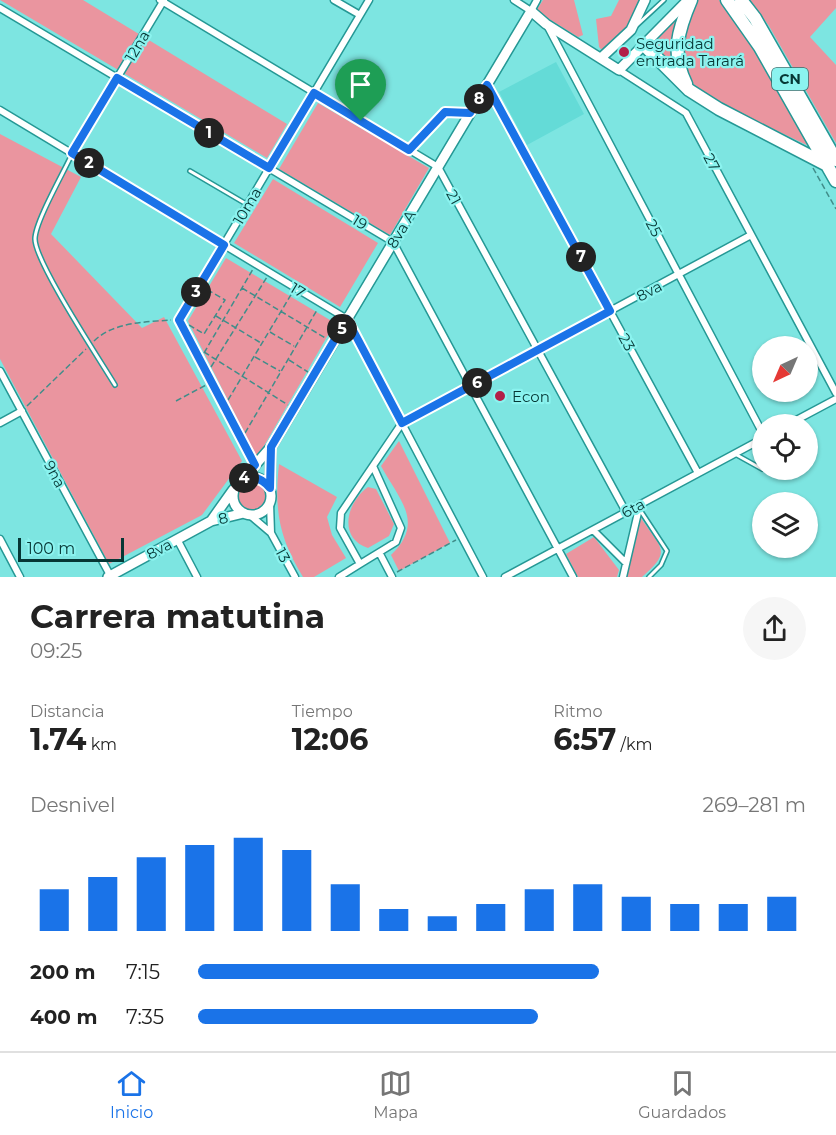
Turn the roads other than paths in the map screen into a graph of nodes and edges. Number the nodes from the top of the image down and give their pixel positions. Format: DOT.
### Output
graph roads {
  1 [pos="334,0"];
  2 [pos="369,0"];
  3 [pos="513,0"];
  4 [pos="537,0"];
  5 [pos="645,0"];
  6 [pos="664,0"];
  7 [pos="689,0"];
  8 [pos="727,0"];
  9 [pos="741,0"];
  10 [pos="162,1"];
  11 [pos="0,8"];
  12 [pos="531,11"];
  13 [pos="360,15"];
  14 [pos="546,24"];
  15 [pos="632,30"];
  16 [pos="644,45"];
  17 [pos="601,58"];
  18 [pos="619,70"];
  19 [pos="117,78"];
  20 [pos="487,85"];
  21 [pos="689,90"];
  22 [pos="314,93"];
  23 [pos="0,110"];
  24 [pos="470,113"];
  25 [pos="409,150"];
  26 [pos="72,153"];
  27 [pos="831,162"];
  28 [pos="438,167"];
  29 [pos="269,168"];
  30 [pos="190,171"];
  31 [pos="836,181"];
  32 [pos="248,205"];
  33 [pos="751,235"];
  34 [pos="393,242"];
  35 [pos="224,245"];
  36 [pos="679,274"];
  37 [pos="610,311"];
  38 [pos="347,319"];
  39 [pos="538,350"];
  40 [pos="0,371"];
  41 [pos="115,385"];
  42 [pos="471,386"];
  43 [pos="836,393"];
  44 [pos="836,399"];
  45 [pos="22,411"];
  46 [pos="753,414"];
  47 [pos="810,414"];
  48 [pos="0,423"];
  49 [pos="402,423"];
  50 [pos="752,445"];
  51 [pos="271,447"];
  52 [pos="735,454"];
  53 [pos="752,463"];
  54 [pos="255,465"];
  55 [pos="373,466"];
  56 [pos="698,473"];
  57 [pos="239,483"];
  58 [pos="270,488"];
  59 [pos="270,503"];
  60 [pos="640,507"];
  61 [pos="626,512"];
  62 [pos="248,514"];
  63 [pos="211,521"];
  64 [pos="593,530"];
  65 [pos="271,533"];
  66 [pos="0,538"];
  67 [pos="177,539"];
  68 [pos="558,549"];
  69 [pos="380,554"];
  70 [pos="627,563"];
  71 [pos="360,564"];
  72 [pos="392,576"];
  73 [pos="20,577"];
  74 [pos="110,577"];
  75 [pos="197,577"];
  76 [pos="295,577"];
  77 [pos="339,577"];
  78 [pos="483,577"];
  79 [pos="505,577"];
  80 [pos="573,577"];
  81 [pos="623,577"];
  82 [pos="649,577"];
  1 -- 13 [label="street"];
  2 -- 13 [label="street, 10ma"];
  3 -- 12 [label="street, 27"];
  4 -- 12 [label="street"];
  5 -- 15 [label="street"];
  6 -- 15 [label="lane"];
  7 -- 16 [label="street"];
  7 -- 21 [label="highway"];
  8 -- 27 [label="highway, CN"];
  9 -- 27 [label="highway, CN"];
  10 -- 19 [label="street, 12na"];
  10 -- 22 [label="street"];
  11 -- 19 [label="street, 19"];
  12 -- 14 [label="street, 27"];
  12 -- 20 [label="street, 8va A"];
  13 -- 22 [label="street, 10ma"];
  14 -- 17 [label="street, 27"];
  14 -- 36 [label="street, 25"];
  15 -- 16 [label="street"];
  15 -- 17 [label="street"];
  16 -- 18 [label="street"];
  16 -- 21 [label="highway"];
  17 -- 18 [label="street, 27"];
  18 -- 33 [label="street, 27"];
  19 -- 26 [label="street, 12na"];
  19 -- 29 [label="street, 19"];
  20 -- 24 [label="street, 8va A"];
  20 -- 37 [label="street, 23"];
  21 -- 27 [label="highway"];
  22 -- 25 [label="street"];
  22 -- 29 [label="street, 10ma"];
  23 -- 26 [label="street, 17"];
  24 -- 25 [label="lane"];
  24 -- 28 [label="street, 8va A"];
  25 -- 28 [label="street"];
  26 -- 35 [label="street, 17"];
  26 -- 41 [label="lane"];
  27 -- 31 [label="highway, CN"];
  28 -- 34 [label="street, 8va A"];
  28 -- 39 [label="street, 21"];
  29 -- 32 [label="street, 10ma"];
  29 -- 34 [label="street, 19"];
  30 -- 32 [label="lane"];
  32 -- 35 [label="street, 10ma"];
  33 -- 36 [label="street, 8va"];
  33 -- 43 [label="street, 27"];
  34 -- 38 [label="street, 8va A"];
  34 -- 42 [label="street"];
  35 -- 38 [label="street, 17"];
  35 -- 54 [label="street, 10ma"];
  36 -- 37 [label="street, 8va"];
  36 -- 46 [label="street, 25"];
  37 -- 39 [label="street, 8va"];
  37 -- 56 [label="street, 23"];
  38 -- 49 [label="street"];
  38 -- 51 [label="street, 8va A"];
  39 -- 42 [label="street, 8va"];
  39 -- 61 [label="street, 21"];
  40 -- 45 [label="street, 9na"];
  42 -- 49 [label="street, 8va"];
  42 -- 68 [label="street"];
  44 -- 47 [label="street"];
  45 -- 48 [label="street"];
  45 -- 74 [label="street, 9na"];
  49 -- 55 [label="street, 8va"];
  49 -- 78 [label="street"];
  50 -- 52 [label="street, 6ta"];
  51 -- 54 [label="street, 8va A"];
  51 -- 58 [label="street"];
  52 -- 53 [label="lane"];
  52 -- 56 [label="street, 6ta"];
  54 -- 57 [label="street, 8"];
  55 -- 69 [label="street"];
  55 -- 71 [label="street, 8va"];
  56 -- 60 [label="street, 6ta"];
  57 -- 58 [label="street"];
  57 -- 62 [label="street"];
  57 -- 63 [label="street, 8"];
  58 -- 59 [label="street"];
  59 -- 62 [label="street"];
  59 -- 65 [label="street, 13"];
  60 -- 61 [label="street, 6ta"];
  60 -- 70 [label="street"];
  60 -- 82 [label="lane"];
  61 -- 64 [label="street, 6ta"];
  62 -- 63 [label="street, 8"];
  62 -- 65 [label="street, 13"];
  63 -- 67 [label="street, 8va"];
  64 -- 68 [label="street, 6ta"];
  64 -- 70 [label="street"];
  65 -- 76 [label="street, 13"];
  66 -- 73 [label="street"];
  67 -- 74 [label="street, 8va"];
  67 -- 75 [label="street"];
  68 -- 79 [label="street, 6ta"];
  68 -- 80 [label="street"];
  69 -- 71 [label="street"];
  69 -- 72 [label="street"];
  70 -- 81 [label="street"];
  71 -- 77 [label="street"];
}
